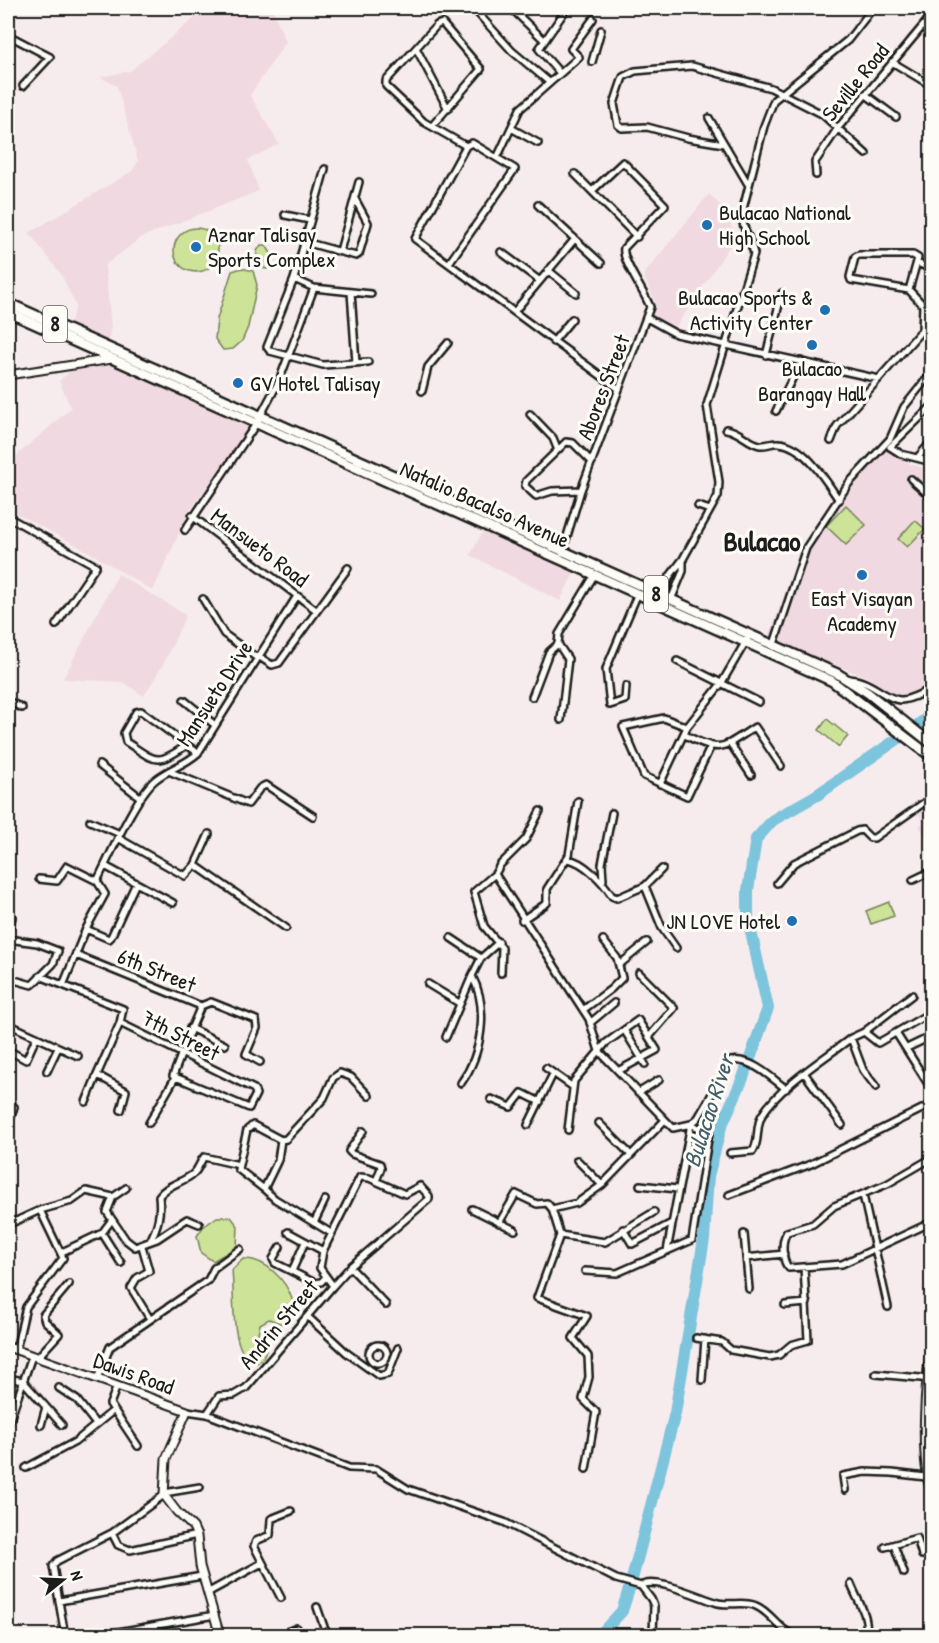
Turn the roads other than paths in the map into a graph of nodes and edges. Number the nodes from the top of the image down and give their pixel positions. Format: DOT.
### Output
graph roads {
  1 [pos="473,8"];
  2 [pos="511,8"];
  3 [pos="567,8"];
  4 [pos="873,8"];
  5 [pos="932,15"];
  6 [pos="593,19"];
  7 [pos="586,29"];
  8 [pos="601,30"];
  9 [pos="8,35"];
  10 [pos="598,38"];
  11 [pos="544,40"];
  12 [pos="416,48"];
  13 [pos="592,62"];
  14 [pos="892,62"];
  15 [pos="560,72"];
  16 [pos="549,82"];
  17 [pos="931,83"];
  18 [pos="23,86"];
  19 [pos="781,92"];
  20 [pos="865,94"];
  21 [pos="448,109"];
  22 [pos="896,117"];
  23 [pos="709,118"];
  24 [pos="432,126"];
  25 [pos="838,128"];
  26 [pos="511,129"];
  27 [pos="538,143"];
  28 [pos="724,144"];
  29 [pos="466,146"];
  30 [pos="866,154"];
  31 [pos="497,158"];
  32 [pos="325,169"];
  33 [pos="575,174"];
  34 [pos="816,175"];
  35 [pos="360,182"];
  36 [pos="748,184"];
  37 [pos="592,190"];
  38 [pos="355,199"];
  39 [pos="538,205"];
  40 [pos="285,215"];
  41 [pos="310,220"];
  42 [pos="636,237"];
  43 [pos="574,240"];
  44 [pos="305,242"];
  45 [pos="340,251"];
  46 [pos="501,252"];
  47 [pos="448,263"];
  48 [pos="601,263"];
  49 [pos="917,263"];
  50 [pos="931,268"];
  51 [pos="549,270"];
  52 [pos="294,279"];
  53 [pos="540,281"];
  54 [pos="314,288"];
  55 [pos="909,290"];
  56 [pos="351,292"];
  57 [pos="576,292"];
  58 [pos="782,293"];
  59 [pos="371,294"];
  60 [pos="8,303"];
  61 [pos="8,312"];
  62 [pos="514,312"];
  63 [pos="647,318"];
  64 [pos="572,319"];
  65 [pos="553,342"];
  66 [pos="448,343"];
  67 [pos="726,345"];
  68 [pos="114,355"];
  69 [pos="766,355"];
  70 [pos="289,357"];
  71 [pos="801,361"];
  72 [pos="368,362"];
  73 [pos="356,363"];
  74 [pos="932,372"];
  75 [pos="8,375"];
  76 [pos="879,378"];
  77 [pos="619,390"];
  78 [pos="422,391"];
  79 [pos="932,406"];
  80 [pos="776,411"];
  81 [pos="530,414"];
  82 [pos="257,420"];
  83 [pos="726,429"];
  84 [pos="831,441"];
  85 [pos="932,441"];
  86 [pos="557,448"];
  87 [pos="918,457"];
  88 [pos="592,462"];
  89 [pos="932,462"];
  90 [pos="911,479"];
  91 [pos="581,490"];
  92 [pos="932,498"];
  93 [pos="839,500"];
  94 [pos="698,506"];
  95 [pos="710,510"];
  96 [pos="192,516"];
  97 [pos="8,517"];
  98 [pos="185,530"];
  99 [pos="562,555"];
  100 [pos="683,559"];
  101 [pos="348,568"];
  102 [pos="595,574"];
  103 [pos="638,593"];
  104 [pos="297,596"];
  105 [pos="203,599"];
  106 [pos="661,600"];
  107 [pos="670,604"];
  108 [pos="316,610"];
  109 [pos="56,625"];
  110 [pos="747,640"];
  111 [pos="558,644"];
  112 [pos="773,647"];
  113 [pos="257,657"];
  114 [pos="677,661"];
  115 [pos="846,683"];
  116 [pos="721,684"];
  117 [pos="626,686"];
  118 [pos="932,689"];
  119 [pos="532,697"];
  120 [pos="184,700"];
  121 [pos="8,701"];
  122 [pos="759,702"];
  123 [pos="22,708"];
  124 [pos="561,720"];
  125 [pos="215,725"];
  126 [pos="687,727"];
  127 [pos="910,733"];
  128 [pos="685,735"];
  129 [pos="730,743"];
  130 [pos="932,744"];
  131 [pos="187,745"];
  132 [pos="710,748"];
  133 [pos="198,753"];
  134 [pos="932,757"];
  135 [pos="99,765"];
  136 [pos="781,766"];
  137 [pos="171,772"];
  138 [pos="751,775"];
  139 [pos="660,784"];
  140 [pos="141,798"];
  141 [pos="932,798"];
  142 [pos="578,801"];
  143 [pos="540,811"];
  144 [pos="612,813"];
  145 [pos="313,816"];
  146 [pos="90,821"];
  147 [pos="209,834"];
  148 [pos="119,836"];
  149 [pos="567,859"];
  150 [pos="195,865"];
  151 [pos="105,866"];
  152 [pos="662,869"];
  153 [pos="932,870"];
  154 [pos="495,874"];
  155 [pos="39,879"];
  156 [pos="603,880"];
  157 [pos="913,880"];
  158 [pos="97,881"];
  159 [pos="136,883"];
  160 [pos="777,883"];
  161 [pos="645,886"];
  162 [pos="173,903"];
  163 [pos="12,917"];
  164 [pos="522,920"];
  165 [pos="286,928"];
  166 [pos="86,929"];
  167 [pos="8,936"];
  168 [pos="451,938"];
  169 [pos="603,940"];
  170 [pos="499,942"];
  171 [pos="647,942"];
  172 [pos="676,948"];
  173 [pos="76,955"];
  174 [pos="481,958"];
  175 [pos="619,964"];
  176 [pos="501,973"];
  177 [pos="639,973"];
  178 [pos="40,976"];
  179 [pos="472,976"];
  180 [pos="64,983"];
  181 [pos="428,984"];
  182 [pos="8,992"];
  183 [pos="912,995"];
  184 [pos="459,1003"];
  185 [pos="614,1003"];
  186 [pos="201,1006"];
  187 [pos="583,1010"];
  188 [pos="923,1017"];
  189 [pos="120,1023"];
  190 [pos="590,1023"];
  191 [pos="8,1024"];
  192 [pos="190,1028"];
  193 [pos="864,1032"];
  194 [pos="626,1033"];
  195 [pos="896,1033"];
  196 [pos="188,1036"];
  197 [pos="932,1036"];
  198 [pos="446,1037"];
  199 [pos="649,1037"];
  200 [pos="36,1038"];
  201 [pos="851,1038"];
  202 [pos="225,1045"];
  203 [pos="58,1048"];
  204 [pos="907,1048"];
  205 [pos="8,1050"];
  206 [pos="599,1051"];
  207 [pos="182,1055"];
  208 [pos="78,1056"];
  209 [pos="644,1061"];
  210 [pos="260,1062"];
  211 [pos="546,1068"];
  212 [pos="47,1071"];
  213 [pos="618,1071"];
  214 [pos="553,1074"];
  215 [pos="805,1074"];
  216 [pos="97,1075"];
  217 [pos="176,1078"];
  218 [pos="659,1080"];
  219 [pos="461,1083"];
  220 [pos="573,1087"];
  221 [pos="876,1088"];
  222 [pos="786,1089"];
  223 [pos="932,1090"];
  224 [pos="638,1093"];
  225 [pos="369,1096"];
  226 [pos="491,1099"];
  227 [pos="8,1102"];
  228 [pos="86,1102"];
  229 [pos="540,1102"];
  230 [pos="932,1104"];
  231 [pos="121,1110"];
  232 [pos="664,1120"];
  233 [pos="149,1123"];
  234 [pos="599,1123"];
  235 [pos="691,1124"];
  236 [pos="528,1125"];
  237 [pos="842,1125"];
  238 [pos="8,1126"];
  239 [pos="568,1130"];
  240 [pos="363,1131"];
  241 [pos="281,1140"];
  242 [pos="730,1153"];
  243 [pos="631,1155"];
  244 [pos="932,1158"];
  245 [pos="577,1160"];
  246 [pos="239,1165"];
  247 [pos="376,1181"];
  248 [pos="602,1185"];
  249 [pos="640,1185"];
  250 [pos="126,1188"];
  251 [pos="264,1189"];
  252 [pos="677,1189"];
  253 [pos="729,1195"];
  254 [pos="863,1195"];
  255 [pos="113,1197"];
  256 [pos="325,1200"];
  257 [pos="472,1209"];
  258 [pos="552,1209"];
  259 [pos="39,1210"];
  260 [pos="654,1212"];
  261 [pos="8,1217"];
  262 [pos="111,1221"];
  263 [pos="499,1222"];
  264 [pos="932,1222"];
  265 [pos="314,1223"];
  266 [pos="672,1223"];
  267 [pos="199,1224"];
  268 [pos="623,1229"];
  269 [pos="515,1230"];
  270 [pos="288,1232"];
  271 [pos="102,1233"];
  272 [pos="331,1233"];
  273 [pos="744,1234"];
  274 [pos="560,1235"];
  275 [pos="150,1242"];
  276 [pos="305,1242"];
  277 [pos="142,1245"];
  278 [pos="280,1247"];
  279 [pos="877,1248"];
  280 [pos="240,1250"];
  281 [pos="323,1251"];
  282 [pos="667,1251"];
  283 [pos="62,1252"];
  284 [pos="784,1254"];
  285 [pos="746,1258"];
  286 [pos="121,1263"];
  287 [pos="804,1267"];
  288 [pos="350,1268"];
  289 [pos="292,1271"];
  290 [pos="585,1271"];
  291 [pos="326,1276"];
  292 [pos="69,1284"];
  293 [pos="333,1286"];
  294 [pos="749,1289"];
  295 [pos="807,1303"];
  296 [pos="386,1305"];
  297 [pos="785,1305"];
  298 [pos="888,1307"];
  299 [pos="308,1317"];
  300 [pos="150,1319"];
  301 [pos="696,1338"];
  302 [pos="705,1339"];
  303 [pos="932,1342"];
  304 [pos="8,1347"];
  305 [pos="398,1348"];
  306 [pos="16,1350"];
  307 [pos="34,1357"];
  308 [pos="373,1361"];
  309 [pos="367,1367"];
  310 [pos="876,1374"];
  311 [pos="8,1378"];
  312 [pos="97,1379"];
  313 [pos="929,1379"];
  314 [pos="702,1380"];
  315 [pos="23,1381"];
  316 [pos="117,1386"];
  317 [pos="59,1388"];
  318 [pos="46,1407"];
  319 [pos="114,1410"];
  320 [pos="188,1412"];
  321 [pos="207,1414"];
  322 [pos="95,1423"];
  323 [pos="8,1425"];
  324 [pos="42,1425"];
  325 [pos="62,1425"];
  326 [pos="138,1446"];
  327 [pos="26,1468"];
  328 [pos="586,1469"];
  329 [pos="926,1477"];
  330 [pos="200,1487"];
  331 [pos="845,1490"];
  332 [pos="164,1494"];
  333 [pos="932,1495"];
  334 [pos="291,1511"];
  335 [pos="112,1533"];
  336 [pos="197,1535"];
  337 [pos="894,1545"];
  338 [pos="885,1547"];
  339 [pos="932,1555"];
  340 [pos="262,1563"];
  341 [pos="904,1573"];
  342 [pos="202,1576"];
  343 [pos="851,1584"];
  344 [pos="641,1586"];
  345 [pos="209,1592"];
  346 [pos="281,1598"];
  347 [pos="59,1600"];
  348 [pos="317,1607"];
  349 [pos="215,1614"];
  350 [pos="297,1628"];
  351 [pos="653,1634"];
  352 [pos="65,1635"];
  353 [pos="95,1635"];
  354 [pos="220,1635"];
  355 [pos="277,1635"];
  356 [pos="323,1635"];
  357 [pos="796,1635"];
  358 [pos="864,1635"];
  1 -- 16 [label="street"];
  2 -- 11 [label="street"];
  3 -- 11 [label="street"];
  4 -- 19 [label="street"];
  5 -- 14 [label="street, Seville Road"];
  6 -- 7 [label="street"];
  7 -- 10 [label="street"];
  7 -- 15 [label="street"];
  8 -- 10 [label="street"];
  9 -- 18 [label="street"];
  10 -- 13 [label="street"];
  11 -- 15 [label="street"];
  12 -- 21 [label="street"];
  12 -- 21 [label="street"];
  12 -- 24 [label="street"];
  14 -- 17 [label="street"];
  14 -- 20 [label="street, Seville Road"];
  15 -- 16 [label="street"];
  16 -- 26 [label="street"];
  19 -- 25 [label="street"];
  19 -- 28 [label="street"];
  19 -- 36 [label="street"];
  20 -- 22 [label="street"];
  20 -- 25 [label="street, Seville Road"];
  21 -- 24 [label="street"];
  23 -- 28 [label="street"];
  24 -- 29 [label="street"];
  25 -- 30 [label="street"];
  25 -- 34 [label="street, Seville Road"];
  26 -- 27 [label="street"];
  26 -- 31 [label="street"];
  28 -- 36 [label="street"];
  29 -- 31 [label="street"];
  29 -- 47 [label="street"];
  31 -- 47 [label="street"];
  32 -- 41 [label="street"];
  33 -- 37 [label="street"];
  35 -- 38 [label="street"];
  36 -- 67 [label="street"];
  37 -- 42 [label="street"];
  37 -- 42 [label="street, Abores Street"];
  38 -- 45 [label="street"];
  38 -- 45 [label="street"];
  39 -- 43 [label="street"];
  40 -- 41 [label="street"];
  41 -- 44 [label="street"];
  42 -- 63 [label="street, Abores Street"];
  43 -- 48 [label="street"];
  43 -- 51 [label="street"];
  44 -- 45 [label="street"];
  44 -- 52 [label="street"];
  46 -- 53 [label="street"];
  47 -- 62 [label="street"];
  49 -- 50 [label="street"];
  49 -- 55 [label="street"];
  49 -- 55 [label="street"];
  51 -- 53 [label="street"];
  51 -- 57 [label="street"];
  52 -- 54 [label="street"];
  52 -- 70 [label="street"];
  53 -- 62 [label="street"];
  54 -- 56 [label="street"];
  54 -- 70 [label="street, Mansueto Road"];
  55 -- 76 [label="street"];
  56 -- 59 [label="street"];
  56 -- 73 [label="street"];
  58 -- 69 [label="street"];
  60 -- 68 [label="main road, Natalio Bacalso Avenue / 8"];
  61 -- 68 [label="main road, Natalio Bacalso Avenue / 8"];
  62 -- 65 [label="street"];
  63 -- 67 [label="street"];
  63 -- 77 [label="street, Abores Street"];
  64 -- 65 [label="street"];
  65 -- 77 [label="street"];
  66 -- 78 [label="street"];
  67 -- 69 [label="street"];
  67 -- 95 [label="street"];
  68 -- 75 [label="street"];
  68 -- 82 [label="main road, Natalio Bacalso Avenue / 8"];
  69 -- 71 [label="street"];
  70 -- 73 [label="street"];
  70 -- 82 [label="street, Mansueto Road"];
  71 -- 76 [label="street"];
  71 -- 80 [label="street"];
  72 -- 73 [label="street"];
  74 -- 93 [label="street"];
  76 -- 84 [label="street"];
  77 -- 88 [label="street, Abores Street"];
  79 -- 87 [label="street"];
  81 -- 86 [label="street"];
  82 -- 96 [label="street, Mansueto Road"];
  82 -- 99 [label="main road, Natalio Bacalso Avenue / 8"];
  83 -- 93 [label="street"];
  85 -- 87 [label="street"];
  86 -- 88 [label="street"];
  86 -- 91 [label="street"];
  87 -- 89 [label="street"];
  88 -- 91 [label="street, Abores Street"];
  90 -- 92 [label="street"];
  91 -- 99 [label="street, Abores Street"];
  93 -- 112 [label="street"];
  94 -- 95 [label="street"];
  95 -- 100 [label="street"];
  96 -- 98 [label="street"];
  96 -- 104 [label="street, Mansueto Road"];
  97 -- 109 [label="street"];
  99 -- 102 [label="main road, Natalio Bacalso Avenue / 8"];
  99 -- 106 [label="main road, Natalio Bacalso Avenue / 8"];
  100 -- 106 [label="street"];
  100 -- 107 [label="street"];
  101 -- 108 [label="street"];
  102 -- 103 [label="main road, Natalio Bacalso Avenue / 8"];
  102 -- 111 [label="street"];
  103 -- 106 [label="main road, Natalio Bacalso Avenue / 8"];
  103 -- 117 [label="street"];
  104 -- 108 [label="street, Mansueto Road"];
  104 -- 113 [label="street, Mansueto Drive"];
  105 -- 113 [label="street"];
  106 -- 107 [label="main road, Natalio Bacalso Avenue / 8"];
  107 -- 110 [label="main road, Natalio Bacalso Avenue / 8"];
  108 -- 113 [label="street"];
  110 -- 112 [label="main road, Natalio Bacalso Avenue / 8"];
  110 -- 115 [label="main road, Natalio Bacalso Avenue / 8"];
  110 -- 116 [label="street"];
  111 -- 119 [label="street"];
  111 -- 124 [label="street"];
  112 -- 115 [label="main road, Natalio Bacalso Avenue / 8"];
  113 -- 125 [label="street, Mansueto Drive"];
  114 -- 116 [label="street"];
  115 -- 118 [label="street"];
  115 -- 127 [label="main road, Natalio Bacalso Avenue / 8"];
  115 -- 127 [label="main road, Natalio Bacalso Avenue / 8"];
  116 -- 122 [label="street"];
  116 -- 126 [label="street"];
  120 -- 125 [label="street"];
  121 -- 123 [label="street"];
  125 -- 133 [label="street, Mansueto Drive"];
  126 -- 128 [label="street"];
  126 -- 139 [label="street"];
  127 -- 130 [label="main road, Natalio Bacalso Avenue / 8"];
  127 -- 134 [label="main road, Natalio Bacalso Avenue / 8"];
  128 -- 132 [label="street"];
  128 -- 139 [label="street"];
  129 -- 132 [label="street"];
  129 -- 136 [label="street"];
  129 -- 138 [label="street"];
  131 -- 131 [label="street"];
  131 -- 133 [label="street"];
  132 -- 139 [label="street"];
  133 -- 137 [label="street, Mansueto Drive"];
  135 -- 140 [label="street"];
  137 -- 140 [label="street, Mansueto Drive"];
  137 -- 145 [label="street"];
  140 -- 148 [label="street, Mansueto Drive"];
  141 -- 160 [label="street"];
  142 -- 149 [label="street"];
  143 -- 154 [label="street"];
  144 -- 156 [label="street"];
  146 -- 148 [label="street"];
  147 -- 150 [label="street"];
  148 -- 150 [label="street"];
  148 -- 151 [label="street, Mansueto Drive"];
  149 -- 156 [label="street"];
  149 -- 164 [label="street"];
  150 -- 165 [label="street"];
  151 -- 158 [label="street, Mansueto Drive"];
  151 -- 159 [label="street"];
  152 -- 161 [label="street"];
  153 -- 157 [label="street"];
  154 -- 164 [label="street"];
  154 -- 170 [label="street"];
  155 -- 158 [label="street"];
  156 -- 161 [label="street"];
  158 -- 166 [label="street"];
  159 -- 162 [label="street"];
  159 -- 166 [label="street"];
  161 -- 172 [label="street"];
  163 -- 167 [label="street"];
  164 -- 187 [label="street"];
  166 -- 173 [label="street"];
  167 -- 178 [label="street"];
  168 -- 174 [label="street"];
  169 -- 175 [label="street"];
  170 -- 174 [label="street"];
  170 -- 176 [label="street"];
  171 -- 175 [label="street"];
  173 -- 180 [label="street"];
  173 -- 186 [label="street, 6th Street"];
  174 -- 179 [label="street"];
  175 -- 187 [label="street"];
  177 -- 199 [label="street"];
  178 -- 180 [label="street, 7th Street"];
  178 -- 182 [label="street"];
  179 -- 184 [label="street"];
  179 -- 219 [label="street"];
  180 -- 189 [label="street, 7th Street"];
  181 -- 184 [label="street"];
  183 -- 193 [label="street"];
  184 -- 198 [label="street"];
  185 -- 190 [label="street"];
  186 -- 192 [label="street"];
  186 -- 210 [label="street, 6th Street"];
  187 -- 190 [label="street"];
  188 -- 195 [label="street"];
  189 -- 207 [label="street, 7th Street"];
  189 -- 216 [label="street"];
  190 -- 206 [label="street"];
  191 -- 200 [label="street"];
  192 -- 196 [label="street"];
  192 -- 202 [label="street"];
  193 -- 195 [label="street"];
  193 -- 201 [label="street"];
  194 -- 209 [label="street"];
  195 -- 204 [label="street"];
  197 -- 204 [label="street"];
  199 -- 206 [label="street"];
  199 -- 209 [label="street"];
  200 -- 203 [label="street"];
  200 -- 205 [label="street"];
  201 -- 215 [label="street"];
  201 -- 221 [label="street"];
  203 -- 208 [label="street"];
  203 -- 212 [label="street"];
  204 -- 223 [label="street"];
  206 -- 213 [label="street"];
  206 -- 220 [label="street"];
  207 -- 217 [label="street"];
  207 -- 217 [label="street, 7th Street"];
  209 -- 213 [label="street"];
  211 -- 214 [label="street"];
  213 -- 224 [label="street"];
  214 -- 220 [label="street"];
  214 -- 229 [label="street"];
  215 -- 222 [label="street"];
  215 -- 237 [label="street"];
  216 -- 228 [label="street"];
  216 -- 231 [label="street"];
  217 -- 233 [label="street"];
  218 -- 224 [label="street"];
  220 -- 239 [label="street"];
  222 -- 235 [label="street"];
  222 -- 242 [label="street"];
  224 -- 232 [label="street"];
  225 -- 241 [label="street"];
  226 -- 229 [label="street"];
  227 -- 238 [label="street"];
  229 -- 236 [label="street"];
  230 -- 253 [label="street"];
  232 -- 235 [label="street"];
  232 -- 243 [label="street"];
  234 -- 243 [label="street"];
  235 -- 252 [label="street"];
  235 -- 282 [label="street"];
  240 -- 247 [label="street"];
  241 -- 246 [label="street"];
  241 -- 251 [label="street"];
  243 -- 248 [label="street"];
  244 -- 254 [label="street"];
  245 -- 248 [label="street"];
  246 -- 251 [label="street"];
  246 -- 275 [label="street"];
  247 -- 272 [label="street, Andrin Street"];
  247 -- 288 [label="street"];
  248 -- 258 [label="street"];
  249 -- 252 [label="street"];
  250 -- 255 [label="street"];
  251 -- 265 [label="street"];
  252 -- 266 [label="street"];
  254 -- 279 [label="street"];
  254 -- 284 [label="street"];
  255 -- 259 [label="street"];
  255 -- 262 [label="street"];
  256 -- 265 [label="street"];
  257 -- 263 [label="street"];
  258 -- 263 [label="street"];
  258 -- 274 [label="street"];
  259 -- 261 [label="street"];
  259 -- 283 [label="street"];
  260 -- 268 [label="street"];
  262 -- 271 [label="street"];
  262 -- 277 [label="street"];
  263 -- 269 [label="street"];
  264 -- 279 [label="street"];
  265 -- 272 [label="street"];
  266 -- 268 [label="street"];
  266 -- 282 [label="street"];
  267 -- 275 [label="street"];
  268 -- 274 [label="street"];
  270 -- 276 [label="street"];
  271 -- 283 [label="street"];
  271 -- 286 [label="street"];
  272 -- 281 [label="street, Andrin Street"];
  273 -- 285 [label="street"];
  274 -- 328 [label="street"];
  275 -- 277 [label="street"];
  276 -- 281 [label="street"];
  276 -- 289 [label="street"];
  277 -- 300 [label="street"];
  278 -- 289 [label="street"];
  279 -- 287 [label="street"];
  279 -- 298 [label="street"];
  280 -- 300 [label="street"];
  281 -- 291 [label="street, Andrin Street"];
  282 -- 290 [label="street"];
  283 -- 306 [label="street"];
  284 -- 285 [label="street"];
  284 -- 287 [label="street"];
  285 -- 294 [label="street"];
  287 -- 295 [label="street"];
  288 -- 293 [label="street"];
  288 -- 296 [label="street"];
  289 -- 291 [label="street"];
  291 -- 293 [label="street, Andrin Street"];
  292 -- 307 [label="street"];
  293 -- 299 [label="street, Andrin Street"];
  295 -- 297 [label="street"];
  295 -- 302 [label="street"];
  299 -- 309 [label="street"];
  299 -- 321 [label="street, Andrin Street"];
  300 -- 312 [label="street"];
  301 -- 302 [label="street"];
  302 -- 314 [label="street"];
  303 -- 313 [label="street"];
  304 -- 306 [label="street, Dawis Road"];
  305 -- 309 [label="street"];
  306 -- 307 [label="street, Dawis Road"];
  307 -- 312 [label="street, Dawis Road"];
  307 -- 315 [label="street"];
  308 -- 309 [label="street"];
  310 -- 313 [label="street"];
  311 -- 315 [label="street"];
  312 -- 316 [label="street, Dawis Road"];
  313 -- 329 [label="street"];
  315 -- 318 [label="street"];
  315 -- 323 [label="street"];
  316 -- 319 [label="street"];
  316 -- 320 [label="street, Dawis Road"];
  317 -- 322 [label="street"];
  318 -- 324 [label="street"];
  318 -- 325 [label="street"];
  319 -- 322 [label="street"];
  319 -- 326 [label="street"];
  320 -- 321 [label="street"];
  320 -- 332 [label="street, Dawis Road"];
  321 -- 344 [label="street"];
  322 -- 327 [label="street"];
  329 -- 331 [label="street"];
  329 -- 333 [label="street"];
  330 -- 332 [label="street"];
  332 -- 335 [label="street"];
  332 -- 336 [label="street"];
  334 -- 340 [label="street"];
  335 -- 336 [label="street"];
  335 -- 347 [label="street"];
  336 -- 342 [label="street"];
  337 -- 338 [label="street"];
  337 -- 339 [label="street"];
  337 -- 341 [label="street"];
  340 -- 345 [label="street"];
  340 -- 346 [label="street"];
  342 -- 345 [label="street"];
  342 -- 347 [label="street"];
  343 -- 358 [label="street"];
  344 -- 351 [label="street"];
  344 -- 357 [label="street"];
  345 -- 349 [label="street"];
  347 -- 352 [label="street"];
  348 -- 356 [label="street"];
  349 -- 353 [label="street"];
  349 -- 354 [label="street"];
  350 -- 355 [label="street"];
}
